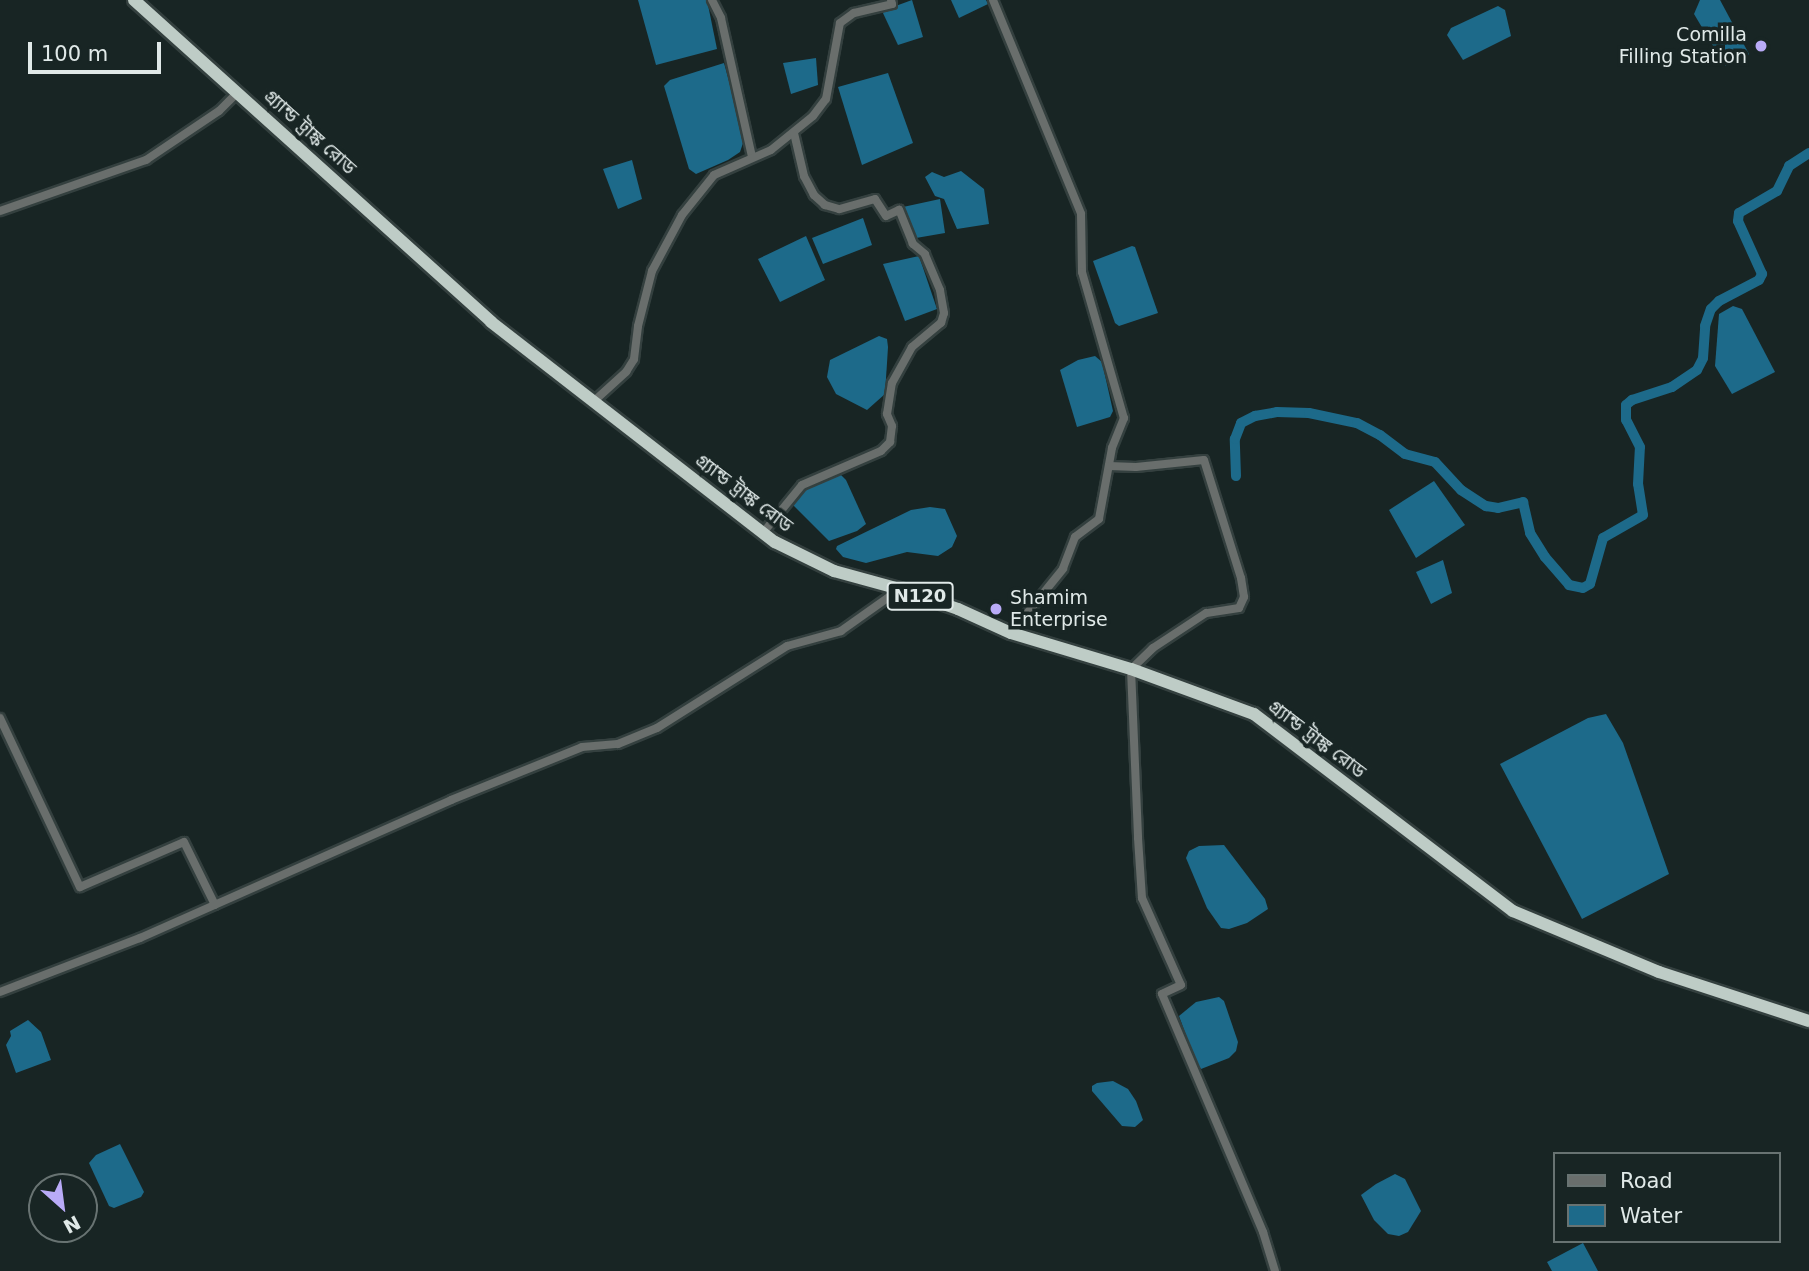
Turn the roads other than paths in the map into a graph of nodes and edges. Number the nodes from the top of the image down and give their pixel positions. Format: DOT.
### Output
graph roads {
  1 [pos="134,0"];
  2 [pos="712,0"];
  3 [pos="891,0"];
  4 [pos="993,0"];
  5 [pos="238,92"];
  6 [pos="794,133"];
  7 [pos="752,157"];
  8 [pos="0,212"];
  9 [pos="593,402"];
  10 [pos="1109,466"];
  11 [pos="762,534"];
  12 [pos="900,589"];
  13 [pos="1011,633"];
  14 [pos="1131,669"];
  15 [pos="0,718"];
  16 [pos="215,905"];
  17 [pos="0,992"];
  18 [pos="1809,1021"];
  19 [pos="1275,1271"];
  1 -- 5 [label="highway, গ্র্যান্ড ট্রাঙ্ক রোড / N120"];
  2 -- 7 [label="street"];
  3 -- 6 [label="street"];
  4 -- 10 [label="street"];
  5 -- 8 [label="street"];
  5 -- 9 [label="highway, গ্র্যান্ড ট্রাঙ্ক রোড / N120"];
  6 -- 7 [label="street"];
  6 -- 11 [label="street"];
  7 -- 9 [label="street"];
  9 -- 11 [label="highway, গ্র্যান্ড ট্রাঙ্ক রোড / N120"];
  10 -- 13 [label="street"];
  10 -- 14 [label="street"];
  11 -- 12 [label="highway, গ্র্যান্ড ট্রাঙ্ক রোড / N120"];
  12 -- 13 [label="highway, গ্র্যান্ড ট্রাঙ্ক রোড / N120"];
  12 -- 16 [label="street"];
  13 -- 14 [label="highway, গ্র্যান্ড ট্রাঙ্ক রোড / N120"];
  14 -- 18 [label="highway, গ্র্যান্ড ট্রাঙ্ক রোড / N120"];
  14 -- 19 [label="street"];
  15 -- 16 [label="street"];
  16 -- 17 [label="street"];
}
